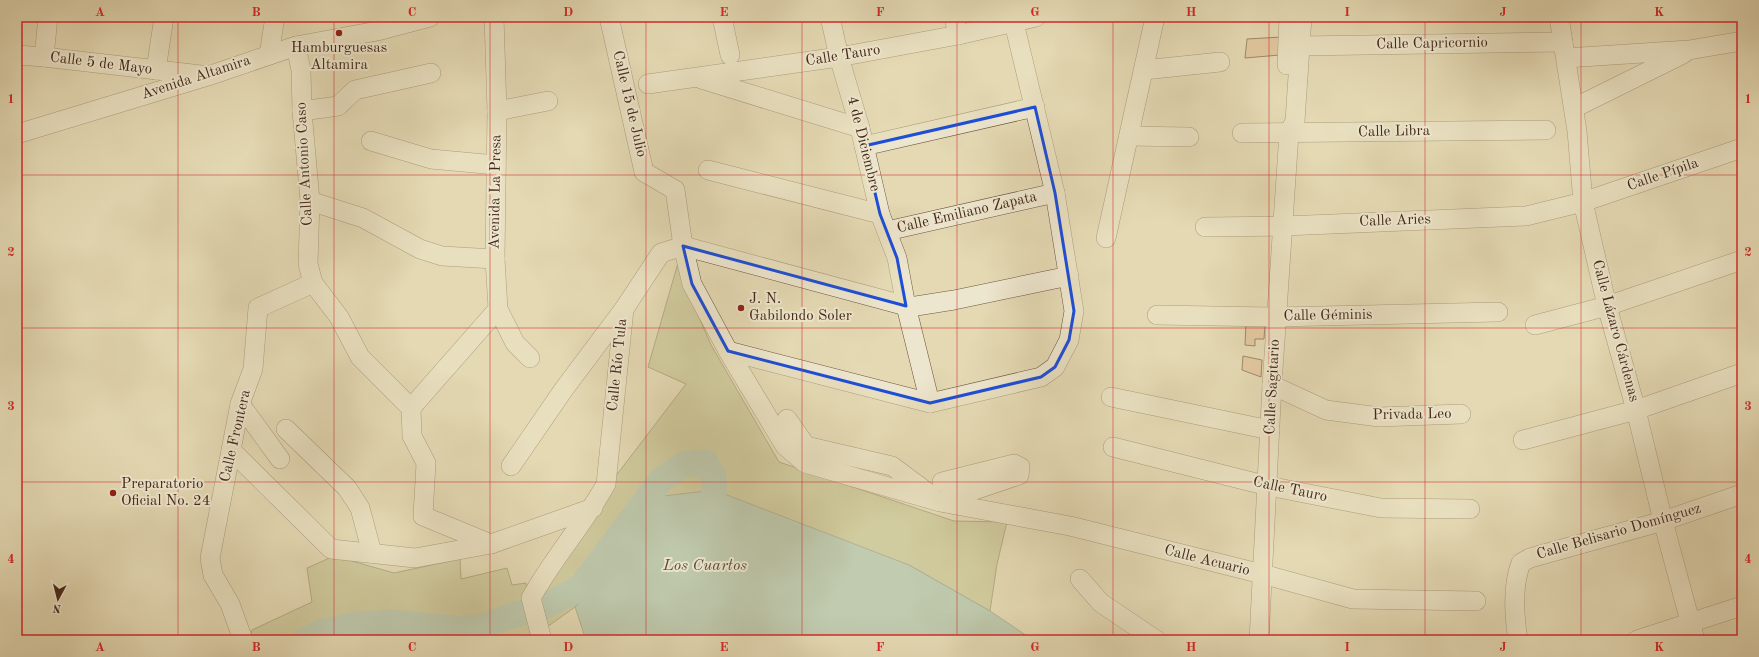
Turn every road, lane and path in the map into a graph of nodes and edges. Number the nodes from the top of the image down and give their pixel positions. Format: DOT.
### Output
graph roads {
  1 [pos="48,17"];
  2 [pos="164,17"];
  3 [pos="275,17"];
  4 [pos="404,17"];
  5 [pos="430,17"];
  6 [pos="494,17"];
  7 [pos="609,17"];
  8 [pos="722,17"];
  9 [pos="830,17"];
  10 [pos="954,17"];
  11 [pos="1036,17"];
  12 [pos="1155,17"];
  13 [pos="1288,17"];
  14 [pos="1014,23"];
  15 [pos="379,24"];
  16 [pos="1301,33"];
  17 [pos="958,35"];
  18 [pos="1562,37"];
  19 [pos="1742,41"];
  20 [pos="296,46"];
  21 [pos="1690,50"];
  22 [pos="269,54"];
  23 [pos="17,55"];
  24 [pos="730,55"];
  25 [pos="44,56"];
  26 [pos="839,57"];
  27 [pos="1220,62"];
  28 [pos="156,70"];
  29 [pos="1144,70"];
  30 [pos="431,74"];
  31 [pos="208,76"];
  32 [pos="697,78"];
  33 [pos="648,84"];
  34 [pos="548,101"];
  35 [pos="1035,107"];
  36 [pos="1574,108"];
  37 [pos="302,111"];
  38 [pos="497,111"];
  39 [pos="860,128"];
  40 [pos="1546,130"];
  41 [pos="1242,133"];
  42 [pos="1289,133"];
  43 [pos="17,134"];
  44 [pos="1129,136"];
  45 [pos="1189,137"];
  46 [pos="371,141"];
  47 [pos="864,146"];
  48 [pos="1742,148"];
  49 [pos="496,165"];
  50 [pos="708,170"];
  51 [pos="1055,193"];
  52 [pos="310,201"];
  53 [pos="1583,202"];
  54 [pos="880,214"];
  55 [pos="1284,226"];
  56 [pos="1205,227"];
  57 [pos="887,231"];
  58 [pos="1106,238"];
  59 [pos="683,246"];
  60 [pos="495,259"];
  61 [pos="1742,260"];
  62 [pos="1069,276"];
  63 [pos="313,283"];
  64 [pos="906,306"];
  65 [pos="1607,306"];
  66 [pos="498,309"];
  67 [pos="624,309"];
  68 [pos="1498,312"];
  69 [pos="1157,315"];
  70 [pos="1277,317"];
  71 [pos="1535,325"];
  72 [pos="728,351"];
  73 [pos="530,358"];
  74 [pos="1742,373"];
  75 [pos="1272,385"];
  76 [pos="1110,397"];
  77 [pos="930,403"];
  78 [pos="240,404"];
  79 [pos="411,408"];
  80 [pos="1636,410"];
  81 [pos="1461,414"];
  82 [pos="787,419"];
  83 [pos="286,429"];
  84 [pos="1270,430"];
  85 [pos="1522,440"];
  86 [pos="1113,446"];
  87 [pos="232,451"];
  88 [pos="280,459"];
  89 [pos="511,466"];
  90 [pos="942,482"];
  91 [pos="1268,486"];
  92 [pos="1742,494"];
  93 [pos="940,502"];
  94 [pos="593,508"];
  95 [pos="1470,509"];
  96 [pos="1663,521"];
  97 [pos="491,544"];
  98 [pos="372,553"];
  99 [pos="1262,574"];
  100 [pos="1080,579"];
  101 [pos="1476,601"];
  102 [pos="1742,606"];
  103 [pos="1693,632"];
  104 [pos="541,636"];
  105 [pos="1515,639"];
  106 [pos="242,640"];
  107 [pos="1156,640"];
  108 [pos="1259,640"];
  109 [pos="1637,640"];
  1 -- 25 [label="street"];
  2 -- 28 [label="street"];
  3 -- 22 [label="street"];
  4 -- 15 [label="street, Avenida Altamira"];
  5 -- 15 [label="street, Avenida Altamira"];
  6 -- 38 [label="street, Avenida La Presa"];
  7 -- 59 [label="street, Calle 15 de Julio"];
  8 -- 24 [label="street"];
  9 -- 26 [label="street, 4 de Diciembre"];
  10 -- 17 [label="street"];
  11 -- 14 [label="street, Calle Tauro"];
  12 -- 29 [label="street"];
  13 -- 42 [label="street, Calle Sagitario"];
  14 -- 17 [label="street, Calle Tauro"];
  14 -- 35 [label="street"];
  15 -- 20 [label="street, Avenida Altamira"];
  16 -- 18 [label="street, Calle Capricornio"];
  16 -- 42 [label="street, Calle Sagitario"];
  17 -- 26 [label="street, Calle Tauro"];
  18 -- 21 [label="street, Calle Capricornio"];
  18 -- 36 [label="street, Calle Lázaro Cárdenas"];
  19 -- 21 [label="street"];
  20 -- 22 [label="street, Avenida Altamira"];
  20 -- 37 [label="street, Calle Antonio Caso"];
  21 -- 36 [label="street"];
  22 -- 31 [label="street, Avenida Altamira"];
  23 -- 25 [label="street, Calle 5 de Mayo"];
  25 -- 28 [label="street, Calle 5 de Mayo"];
  26 -- 32 [label="street, Calle Tauro"];
  26 -- 39 [label="street, 4 de Diciembre"];
  27 -- 29 [label="street"];
  28 -- 31 [label="street, Calle 5 de Mayo"];
  29 -- 44 [label="street"];
  30 -- 37 [label="street"];
  31 -- 43 [label="street, Avenida Altamira"];
  32 -- 33 [label="street, Calle Tauro"];
  32 -- 39 [label="street"];
  34 -- 38 [label="street"];
  35 -- 47 [label="street"];
  35 -- 51 [label="street"];
  36 -- 53 [label="street, Calle Lázaro Cárdenas"];
  37 -- 52 [label="street, Calle Antonio Caso"];
  38 -- 49 [label="street, Avenida La Presa"];
  39 -- 47 [label="street, 4 de Diciembre"];
  40 -- 42 [label="street, Calle Libra"];
  41 -- 42 [label="street, Calle Libra"];
  42 -- 55 [label="street, Calle Sagitario"];
  44 -- 45 [label="street"];
  44 -- 58 [label="street"];
  46 -- 49 [label="street"];
  47 -- 54 [label="street, 4 de Diciembre"];
  48 -- 53 [label="street, Calle Pípila"];
  49 -- 60 [label="street, Avenida La Presa"];
  50 -- 54 [label="street"];
  51 -- 57 [label="street, Calle Emiliano Zapata"];
  51 -- 62 [label="street"];
  52 -- 60 [label="street"];
  52 -- 63 [label="street, Calle Antonio Caso"];
  53 -- 55 [label="street, Calle Aries"];
  53 -- 65 [label="street, Calle Lázaro Cárdenas"];
  54 -- 57 [label="street, 4 de Diciembre"];
  55 -- 56 [label="street, Calle Aries"];
  55 -- 70 [label="street, Calle Sagitario"];
  57 -- 64 [label="street, Calle Emiliano Zapata"];
  59 -- 64 [label="street"];
  59 -- 67 [label="street, Calle Río Tula"];
  59 -- 72 [label="street, Calle Acuario"];
  60 -- 66 [label="street, Avenida La Presa"];
  61 -- 65 [label="street"];
  62 -- 64 [label="street"];
  62 -- 77 [label="street"];
  63 -- 78 [label="street, Calle Frontera"];
  63 -- 79 [label="street"];
  64 -- 77 [label="street, Calle Emiliano Zapata"];
  65 -- 71 [label="street"];
  65 -- 80 [label="street, Calle Lázaro Cárdenas"];
  66 -- 73 [label="street, Avenida La Presa"];
  66 -- 79 [label="street"];
  67 -- 89 [label="street"];
  67 -- 94 [label="street, Calle Río Tula"];
  68 -- 70 [label="street, Calle Géminis"];
  69 -- 70 [label="street, Calle Géminis"];
  70 -- 75 [label="street, Calle Sagitario"];
  72 -- 77 [label="street"];
  72 -- 93 [label="street, Calle Acuario"];
  74 -- 80 [label="street"];
  75 -- 81 [label="street, Privada Leo"];
  75 -- 84 [label="street, Calle Sagitario"];
  76 -- 84 [label="street"];
  78 -- 87 [label="street, Calle Frontera"];
  78 -- 88 [label="street"];
  79 -- 97 [label="street"];
  80 -- 85 [label="street"];
  80 -- 96 [label="street, Calle Lázaro Cárdenas"];
  82 -- 93 [label="street"];
  83 -- 98 [label="street"];
  84 -- 91 [label="street, Calle Sagitario"];
  86 -- 91 [label="street, Calle Tauro"];
  87 -- 98 [label="street"];
  87 -- 106 [label="street, Calle Frontera"];
  90 -- 93 [label="street"];
  91 -- 95 [label="street, Calle Tauro"];
  91 -- 99 [label="street, Calle Sagitario"];
  92 -- 96 [label="street, Calle Belisario Domínguez"];
  93 -- 99 [label="street, Calle Acuario"];
  94 -- 97 [label="street"];
  94 -- 104 [label="street, Calle Río Tula"];
  96 -- 103 [label="street, Calle Lázaro Cárdenas"];
  96 -- 105 [label="street, Calle Belisario Domínguez"];
  97 -- 98 [label="street"];
  99 -- 101 [label="street, Calle Acuario"];
  99 -- 108 [label="street, Calle Sagitario"];
  100 -- 107 [label="street"];
  102 -- 103 [label="street"];
  103 -- 109 [label="street"];
}
